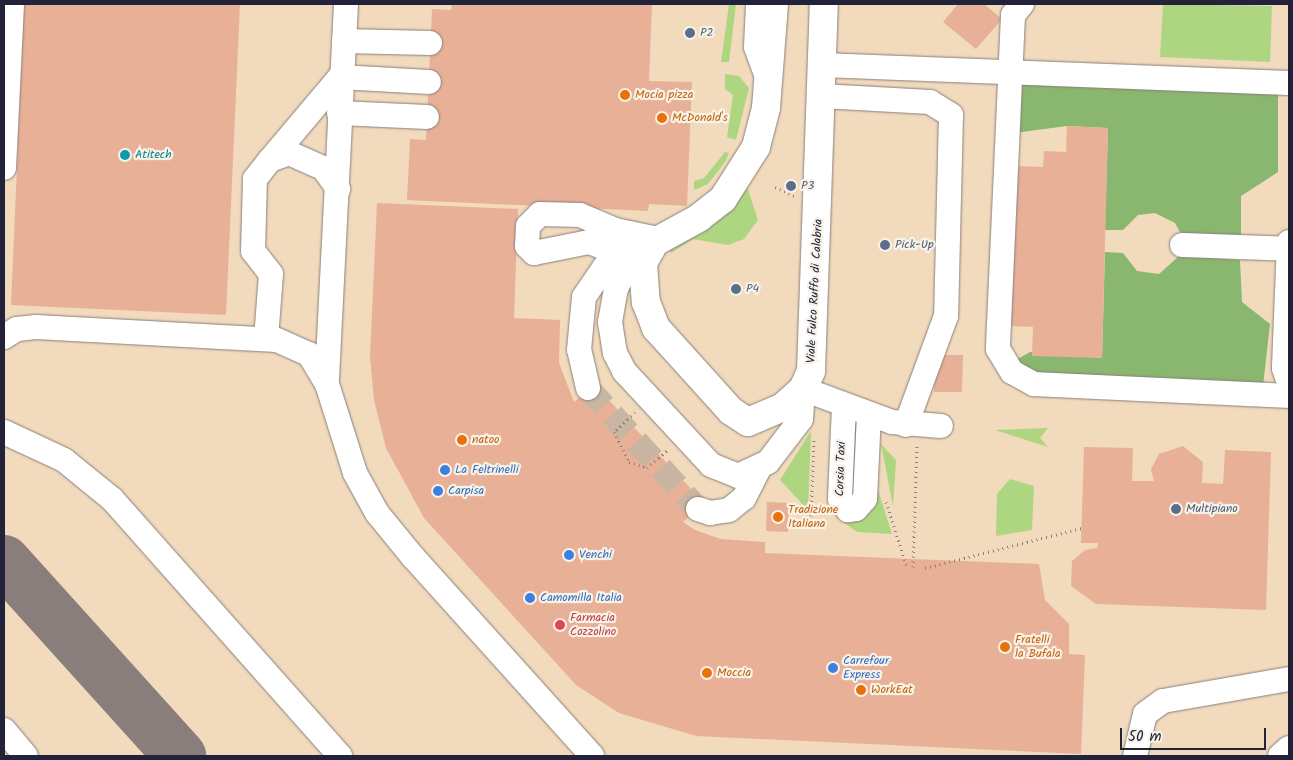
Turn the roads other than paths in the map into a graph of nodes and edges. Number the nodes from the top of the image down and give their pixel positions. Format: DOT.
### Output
graph roads {
  1 [pos="12,4"];
  2 [pos="346,4"];
  3 [pos="758,4"];
  4 [pos="774,4"];
  5 [pos="824,4"];
  6 [pos="1012,8"];
  7 [pos="344,40"];
  8 [pos="430,43"];
  9 [pos="822,65"];
  10 [pos="1011,72"];
  11 [pos="340,77"];
  12 [pos="428,82"];
  13 [pos="768,82"];
  14 [pos="1289,83"];
  15 [pos="821,96"];
  16 [pos="339,113"];
  17 [pos="427,116"];
  18 [pos="270,160"];
  19 [pos="4,168"];
  20 [pos="338,188"];
  21 [pos="659,237"];
  22 [pos="1289,242"];
  23 [pos="1182,245"];
  24 [pos="1289,250"];
  25 [pos="631,257"];
  26 [pos="579,331"];
  27 [pos="4,337"];
  28 [pos="266,338"];
  29 [pos="618,360"];
  30 [pos="1289,383"];
  31 [pos="327,384"];
  32 [pos="588,388"];
  33 [pos="802,389"];
  34 [pos="1289,396"];
  35 [pos="844,406"];
  36 [pos="869,414"];
  37 [pos="941,426"];
  38 [pos="4,432"];
  39 [pos="912,434"];
  40 [pos="759,468"];
  41 [pos="698,508"];
  42 [pos="1289,679"];
  43 [pos="4,730"];
  44 [pos="1289,748"];
  45 [pos="26,756"];
  46 [pos="340,756"];
  47 [pos="592,756"];
  48 [pos="1135,756"];
  49 [pos="1280,756"];
  1 -- 19 [label="lane"];
  2 -- 7 [label="lane"];
  3 -- 13 [label="lane"];
  4 -- 13 [label="main road"];
  5 -- 9 [label="main road, Viale Fulco Ruffo di Calabria"];
  6 -- 10 [label="lane"];
  7 -- 8 [label="lane"];
  7 -- 11 [label="lane"];
  9 -- 10 [label="lane"];
  9 -- 15 [label="main road, Viale Fulco Ruffo di Calabria"];
  10 -- 14 [label="lane"];
  10 -- 34 [label="lane"];
  11 -- 12 [label="lane"];
  11 -- 16 [label="lane"];
  11 -- 18 [label="lane"];
  13 -- 21 [label="main road"];
  15 -- 33 [label="main road, Viale Fulco Ruffo di Calabria"];
  15 -- 39 [label="lane"];
  16 -- 17 [label="lane"];
  16 -- 20 [label="lane"];
  18 -- 20 [label="lane"];
  18 -- 28 [label="lane"];
  20 -- 31 [label="lane"];
  21 -- 25 [label="main road"];
  21 -- 25 [label="lane"];
  22 -- 24 [label="lane"];
  23 -- 24 [label="lane"];
  24 -- 30 [label="lane"];
  25 -- 26 [label="lane"];
  25 -- 29 [label="lane"];
  25 -- 33 [label="main road, Viale Fulco Ruffo di Calabria"];
  26 -- 29 [label="lane"];
  26 -- 32 [label="lane"];
  27 -- 28 [label="lane"];
  28 -- 31 [label="lane"];
  29 -- 40 [label="lane"];
  31 -- 47 [label="lane"];
  33 -- 35 [label="lane"];
  33 -- 40 [label="lane"];
  35 -- 36 [label="lane"];
  35 -- 36 [label="lane, Corsia Taxi"];
  36 -- 39 [label="lane"];
  37 -- 39 [label="lane"];
  38 -- 46 [label="lane"];
  40 -- 41 [label="lane"];
  42 -- 48 [label="lane"];
  43 -- 45 [label="lane"];
  44 -- 49 [label="lane"];
}
